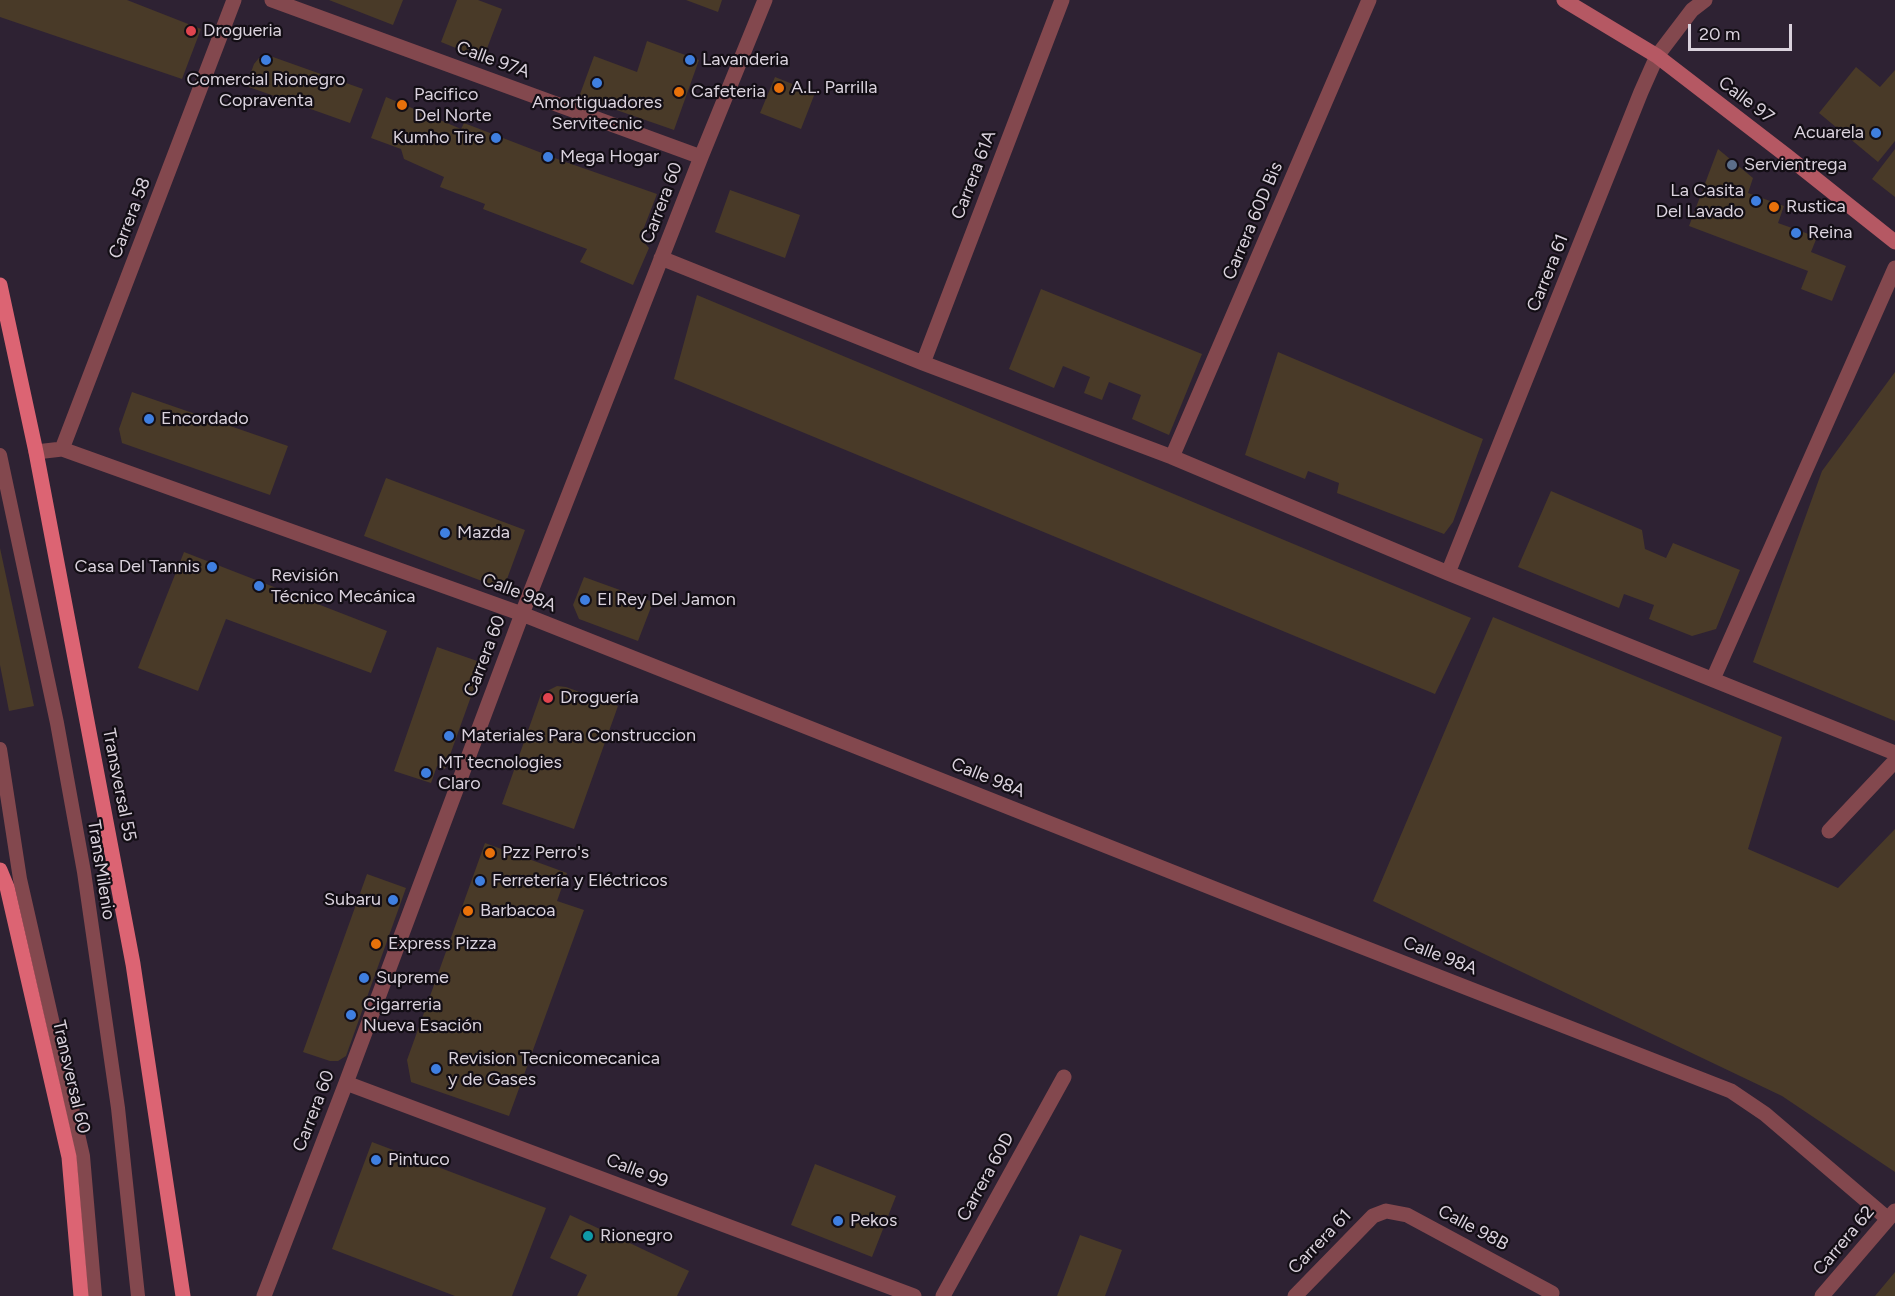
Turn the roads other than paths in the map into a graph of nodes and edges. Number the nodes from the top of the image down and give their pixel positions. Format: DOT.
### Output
graph roads {
  1 [pos="234,0"];
  2 [pos="273,0"];
  3 [pos="765,0"];
  4 [pos="1062,0"];
  5 [pos="1369,0"];
  6 [pos="1564,0"];
  7 [pos="1705,0"];
  8 [pos="1657,56"];
  9 [pos="701,157"];
  10 [pos="1895,242"];
  11 [pos="661,258"];
  12 [pos="1895,268"];
  13 [pos="0,285"];
  14 [pos="923,363"];
  15 [pos="62,449"];
  16 [pos="36,452"];
  17 [pos="0,455"];
  18 [pos="1172,457"];
  19 [pos="1448,573"];
  20 [pos="522,614"];
  21 [pos="1713,680"];
  22 [pos="0,749"];
  23 [pos="1895,753"];
  24 [pos="1895,761"];
  25 [pos="1829,831"];
  26 [pos="0,870"];
  27 [pos="13,883"];
  28 [pos="1064,1077"];
  29 [pos="346,1083"];
  30 [pos="1892,1215"];
  31 [pos="1373,1216"];
  32 [pos="180,1270"];
  33 [pos="1552,1293"];
  34 [pos="81,1296"];
  35 [pos="95,1296"];
  36 [pos="138,1296"];
  37 [pos="183,1296"];
  38 [pos="189,1296"];
  39 [pos="264,1296"];
  40 [pos="914,1296"];
  41 [pos="943,1296"];
  42 [pos="1295,1296"];
  43 [pos="1822,1296"];
  1 -- 15 [label="street, Carrera 58"];
  2 -- 9 [label="street, Calle 97A"];
  3 -- 9 [label="street, Carrera 60"];
  4 -- 14 [label="street, Carrera 61A"];
  5 -- 18 [label="street, Carrera 60D Bis"];
  6 -- 8 [label="street, Calle 97"];
  7 -- 8 [label="street, Carrera 61"];
  8 -- 10 [label="street, Calle 97"];
  8 -- 19 [label="street, Carrera 61"];
  9 -- 11 [label="street, Carrera 60"];
  11 -- 14 [label="street"];
  11 -- 20 [label="street, Carrera 60"];
  12 -- 21 [label="street"];
  13 -- 16 [label="main road, Transversal 55"];
  14 -- 18 [label="street"];
  15 -- 16 [label="street, Calle 98A"];
  15 -- 20 [label="street, Calle 98A"];
  16 -- 32 [label="main road, Transversal 55"];
  17 -- 36 [label="lane, TransMilenio"];
  18 -- 19 [label="street"];
  19 -- 21 [label="street"];
  20 -- 29 [label="street, Carrera 60"];
  20 -- 30 [label="street, Calle 98A"];
  21 -- 23 [label="street"];
  22 -- 27 [label="lane"];
  24 -- 25 [label="street"];
  26 -- 27 [label="main road, Transversal 60"];
  27 -- 34 [label="main road, Transversal 60"];
  27 -- 35 [label="lane"];
  28 -- 41 [label="street, Carrera 60D"];
  29 -- 39 [label="street, Carrera 60"];
  29 -- 40 [label="street, Calle 99"];
  30 -- 43 [label="street, Carrera 62"];
  31 -- 33 [label="street, Calle 98B"];
  31 -- 42 [label="street, Carrera 61"];
  32 -- 37 [label="main road, Transversal 55"];
  32 -- 38 [label="main road"];
}
